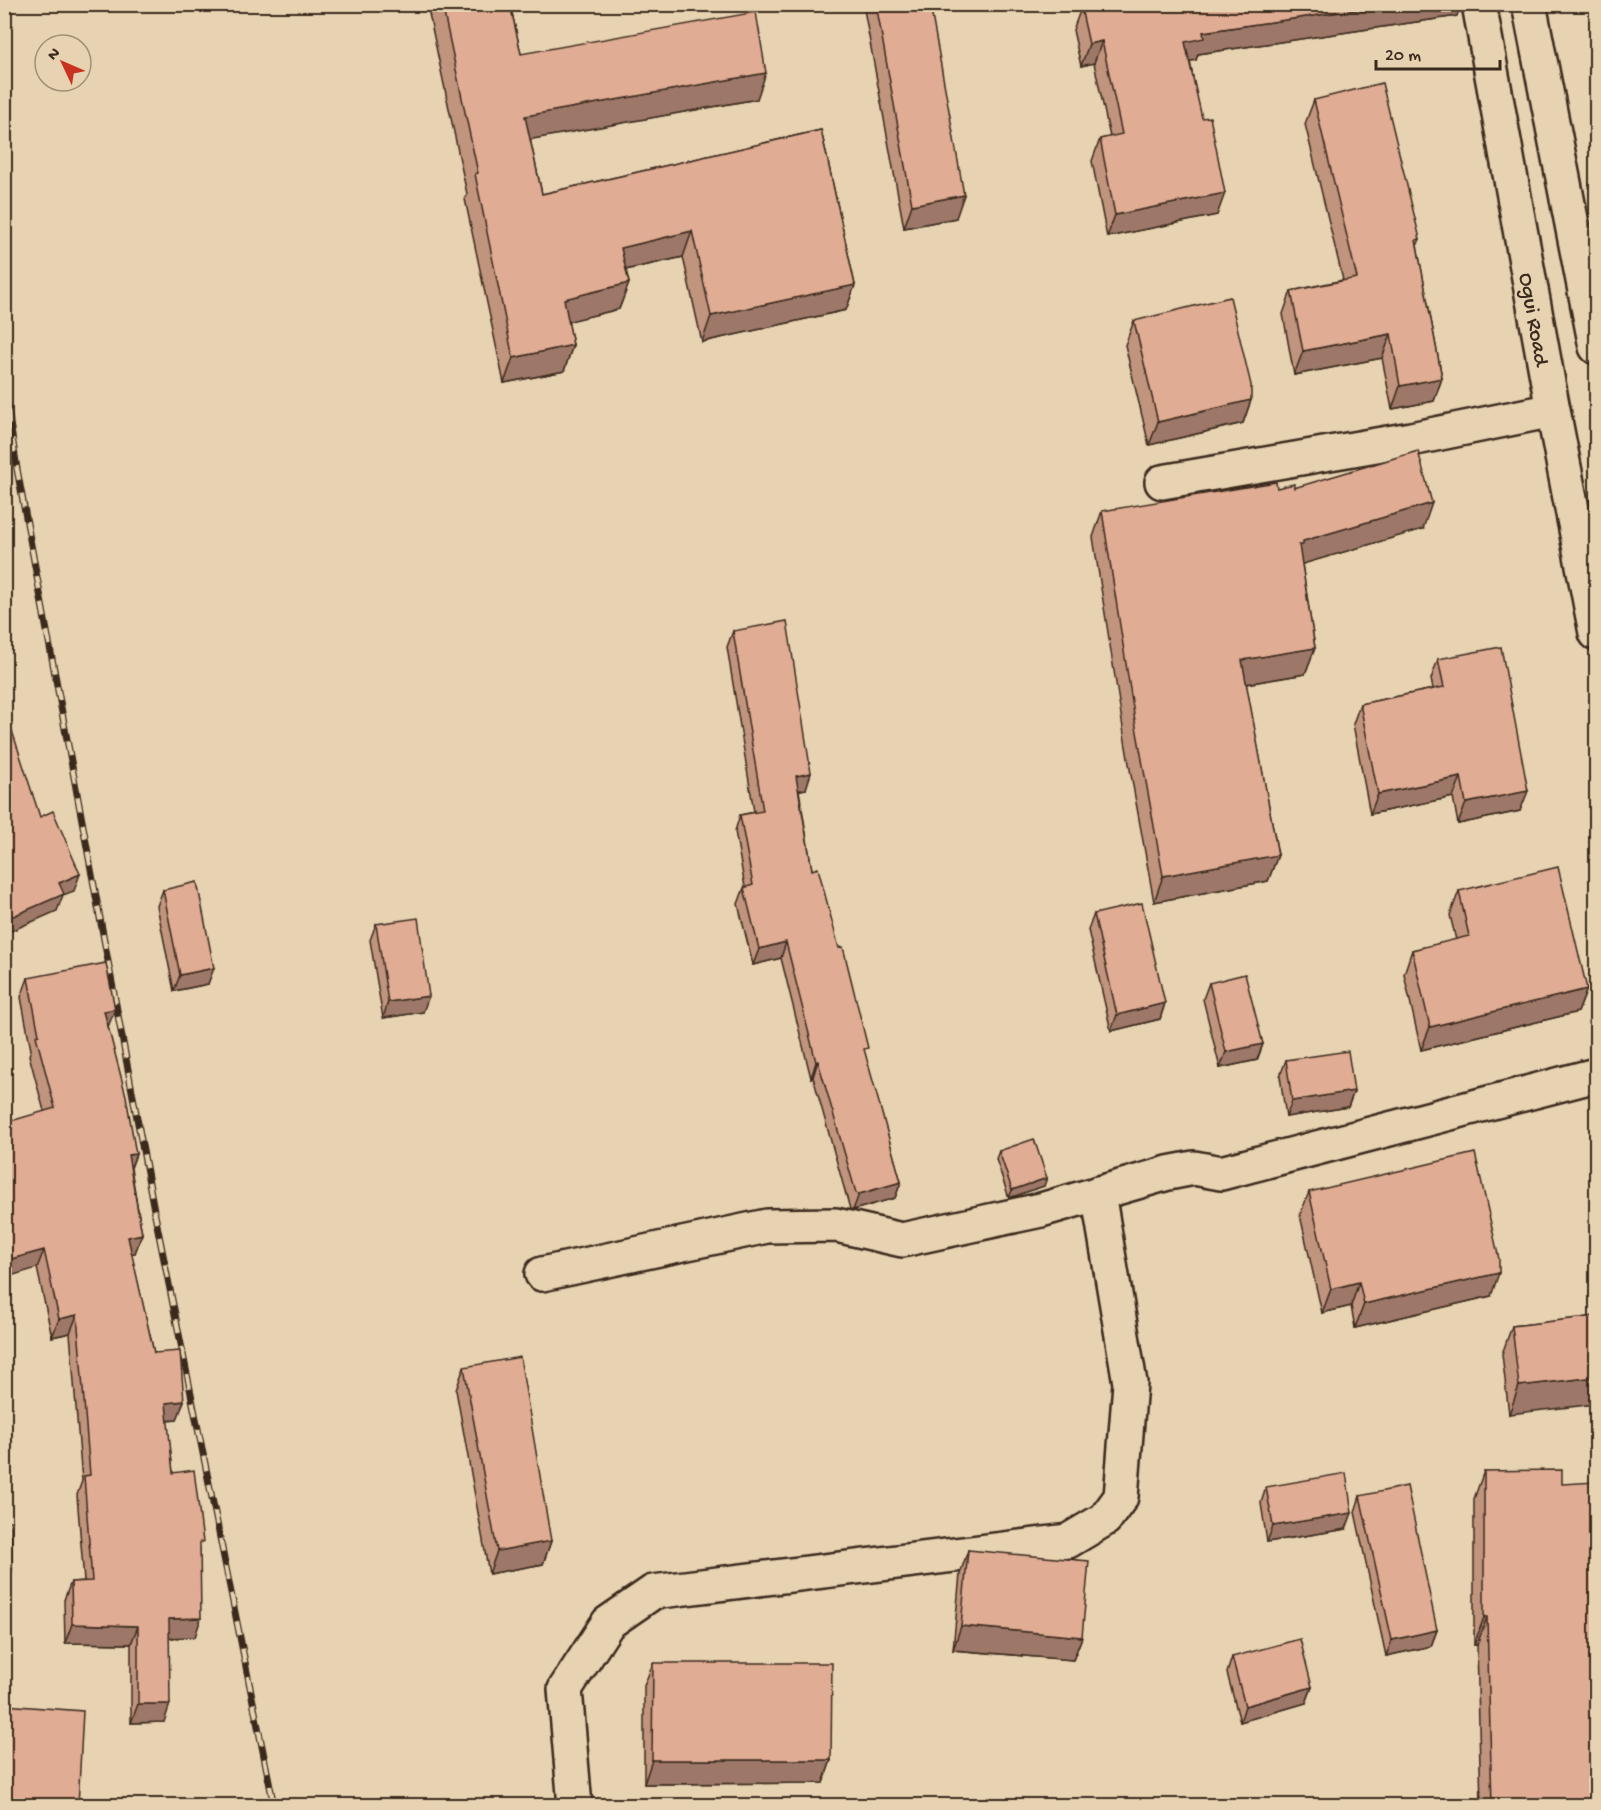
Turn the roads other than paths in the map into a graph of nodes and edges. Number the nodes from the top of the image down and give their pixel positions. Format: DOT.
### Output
graph roads {
  1 [pos="1479,4"];
  2 [pos="1529,4"];
  3 [pos="1596,347"];
  4 [pos="1553,410"];
  5 [pos="1162,482"];
  6 [pos="1596,633"];
  7 [pos="1596,1075"];
  8 [pos="1098,1193"];
  9 [pos="542,1274"];
  10 [pos="575,1806"];
  1 -- 4 [label="street, Ogui Road"];
  2 -- 3 [label="street"];
  4 -- 5 [label="street"];
  4 -- 6 [label="street, Ogui Road"];
  7 -- 8 [label="street"];
  8 -- 9 [label="street"];
  8 -- 10 [label="street"];
}
